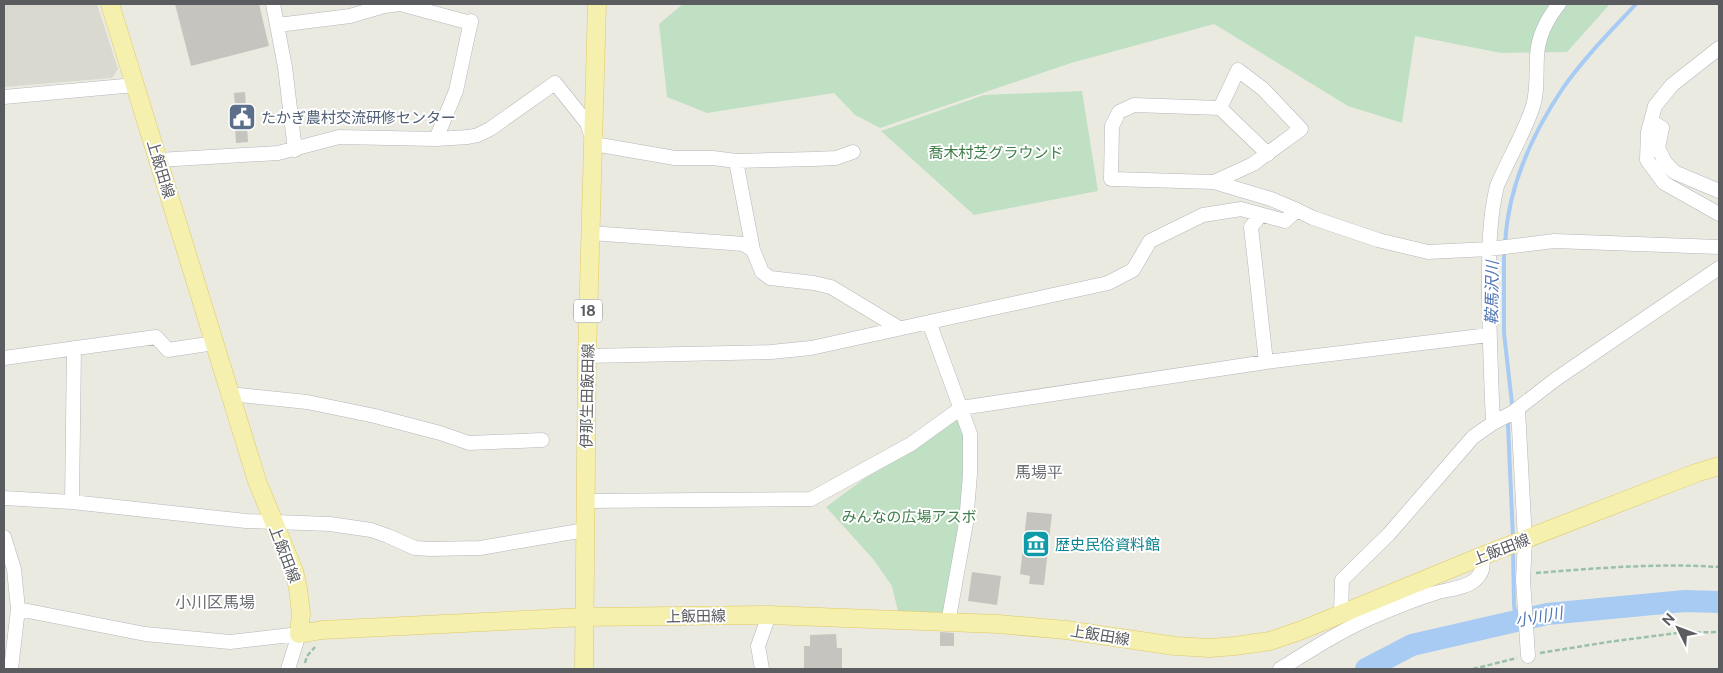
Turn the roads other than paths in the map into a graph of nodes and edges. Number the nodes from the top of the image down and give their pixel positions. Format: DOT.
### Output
graph roads {
  1 [pos="110,4"];
  2 [pos="273,4"];
  3 [pos="597,4"];
  4 [pos="1559,4"];
  5 [pos="278,25"];
  6 [pos="1719,48"];
  7 [pos="135,85"];
  8 [pos="4,97"];
  9 [pos="1220,108"];
  10 [pos="1651,121"];
  11 [pos="436,139"];
  12 [pos="594,144"];
  13 [pos="294,150"];
  14 [pos="853,152"];
  15 [pos="1268,154"];
  16 [pos="158,160"];
  17 [pos="736,161"];
  18 [pos="1214,182"];
  19 [pos="1719,191"];
  20 [pos="1297,210"];
  21 [pos="1719,214"];
  22 [pos="1260,216"];
  23 [pos="590,233"];
  24 [pos="1719,247"];
  25 [pos="1492,248"];
  26 [pos="753,250"];
  27 [pos="1719,268"];
  28 [pos="929,322"];
  29 [pos="899,328"];
  30 [pos="1489,335"];
  31 [pos="214,343"];
  32 [pos="74,348"];
  33 [pos="587,356"];
  34 [pos="4,358"];
  35 [pos="1266,362"];
  36 [pos="230,394"];
  37 [pos="961,408"];
  38 [pos="1518,409"];
  39 [pos="1493,422"];
  40 [pos="542,440"];
  41 [pos="1719,466"];
  42 [pos="4,498"];
  43 [pos="585,501"];
  44 [pos="72,502"];
  45 [pos="274,523"];
  46 [pos="585,530"];
  47 [pos="4,537"];
  48 [pos="1522,541"];
  49 [pos="1488,554"];
  50 [pos="18,609"];
  51 [pos="1341,613"];
  52 [pos="769,616"];
  53 [pos="584,618"];
  54 [pos="948,623"];
  55 [pos="299,634"];
  56 [pos="1528,652"];
  57 [pos="11,669"];
  58 [pos="288,669"];
  59 [pos="584,669"];
  60 [pos="762,669"];
  61 [pos="1280,669"];
  1 -- 7 [label="main road, 上飯田線"];
  2 -- 5 [label="street"];
  3 -- 12 [label="main road, 伊那生田飯田線 / 18"];
  4 -- 25 [label="street"];
  5 -- 11 [label="street"];
  5 -- 13 [label="street"];
  6 -- 10 [label="street"];
  7 -- 8 [label="street"];
  7 -- 16 [label="main road, 上飯田線"];
  9 -- 15 [label="street"];
  9 -- 15 [label="street"];
  9 -- 18 [label="street"];
  10 -- 19 [label="street"];
  10 -- 21 [label="street"];
  11 -- 12 [label="street"];
  11 -- 13 [label="street"];
  12 -- 17 [label="street"];
  12 -- 23 [label="main road, 伊那生田飯田線 / 18"];
  13 -- 16 [label="street"];
  14 -- 17 [label="street"];
  15 -- 18 [label="street"];
  16 -- 31 [label="main road, 上飯田線"];
  17 -- 26 [label="street"];
  18 -- 20 [label="street"];
  20 -- 22 [label="street"];
  20 -- 25 [label="street"];
  22 -- 28 [label="street"];
  22 -- 35 [label="street"];
  23 -- 26 [label="street"];
  23 -- 33 [label="main road, 伊那生田飯田線 / 18"];
  24 -- 25 [label="street"];
  25 -- 30 [label="street"];
  26 -- 29 [label="street"];
  27 -- 38 [label="street"];
  28 -- 29 [label="street"];
  28 -- 37 [label="street"];
  29 -- 33 [label="street"];
  30 -- 35 [label="street"];
  30 -- 39 [label="street"];
  31 -- 32 [label="street"];
  31 -- 36 [label="main road, 上飯田線"];
  32 -- 34 [label="street"];
  32 -- 44 [label="street"];
  33 -- 43 [label="main road, 伊那生田飯田線 / 18"];
  35 -- 37 [label="street"];
  36 -- 40 [label="street"];
  36 -- 45 [label="main road, 上飯田線"];
  37 -- 43 [label="street"];
  37 -- 54 [label="street"];
  38 -- 39 [label="street"];
  38 -- 48 [label="street"];
  39 -- 51 [label="street"];
  41 -- 48 [label="main road, 上飯田線"];
  42 -- 44 [label="street"];
  43 -- 46 [label="main road, 伊那生田飯田線 / 18"];
  44 -- 45 [label="street"];
  45 -- 46 [label="street"];
  45 -- 55 [label="main road, 上飯田線"];
  46 -- 53 [label="main road, 伊那生田飯田線 / 18"];
  47 -- 50 [label="street"];
  48 -- 49 [label="main road, 上飯田線"];
  48 -- 56 [label="street"];
  49 -- 51 [label="main road, 上飯田線"];
  49 -- 61 [label="street"];
  50 -- 55 [label="street"];
  50 -- 57 [label="street"];
  51 -- 54 [label="main road, 上飯田線"];
  52 -- 53 [label="main road, 上飯田線"];
  52 -- 54 [label="main road, 上飯田線"];
  52 -- 60 [label="street"];
  53 -- 55 [label="main road, 上飯田線"];
  53 -- 59 [label="main road, 伊那生田飯田線 / 18"];
  55 -- 58 [label="street"];
}
